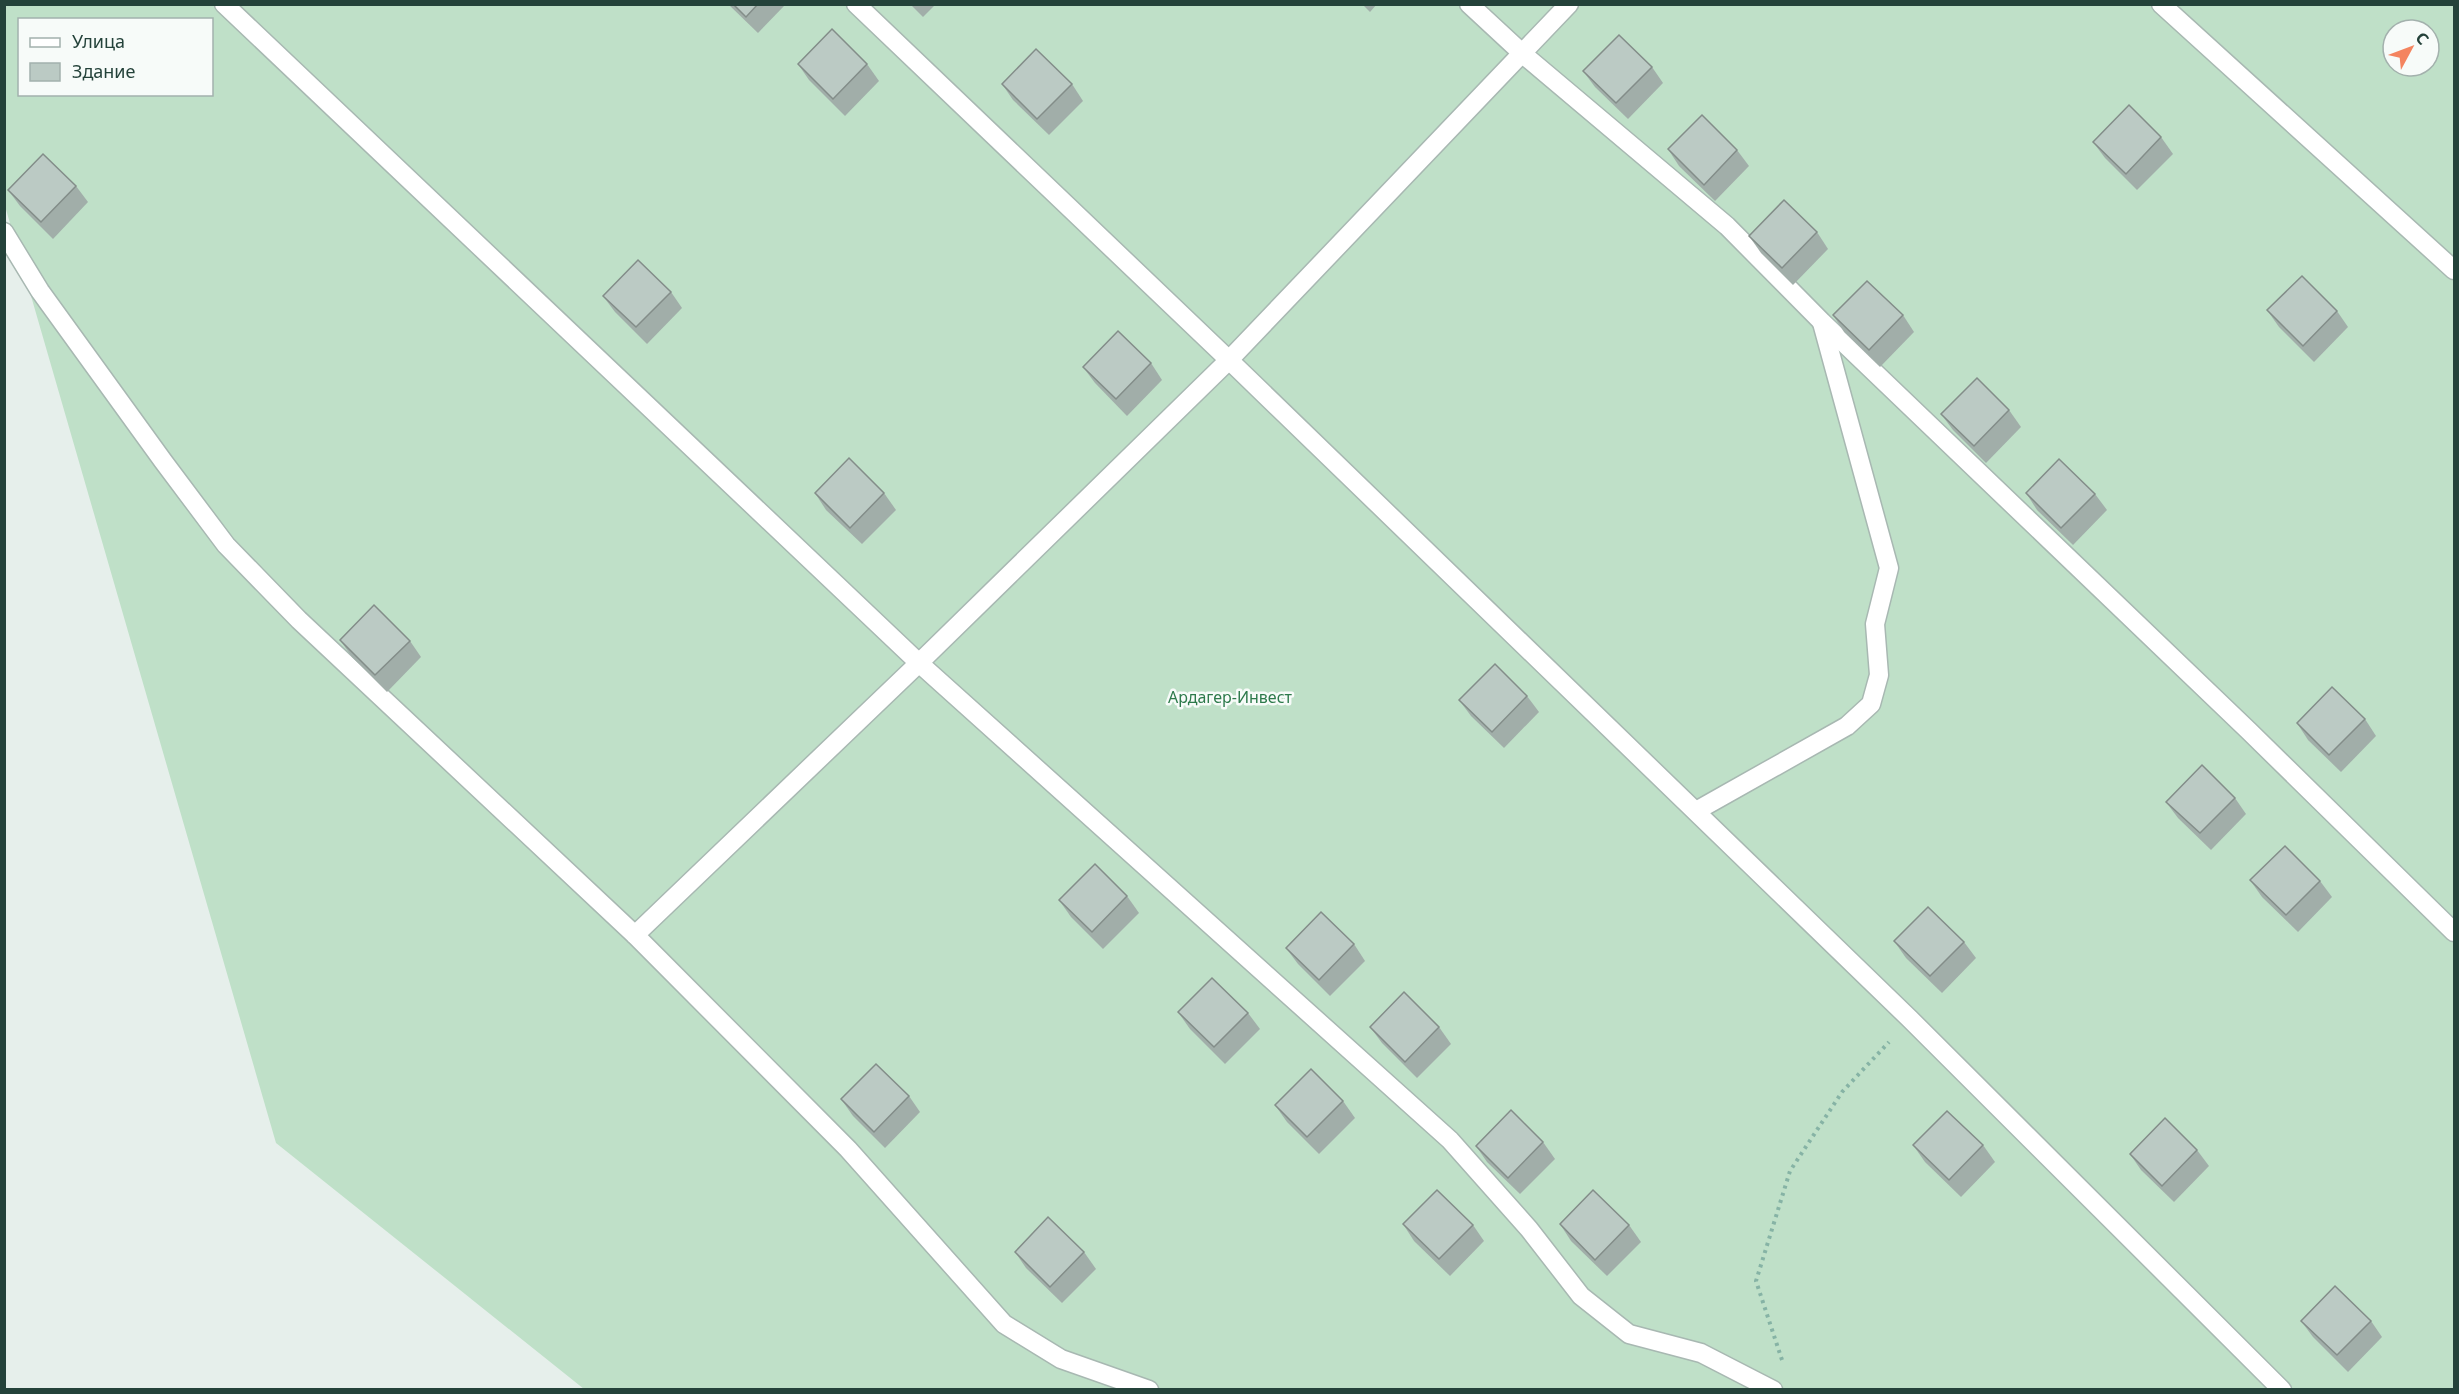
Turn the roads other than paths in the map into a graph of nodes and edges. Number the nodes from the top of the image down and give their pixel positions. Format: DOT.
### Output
graph roads {
  1 [pos="224,4"];
  2 [pos="856,4"];
  3 [pos="1469,4"];
  4 [pos="1569,4"];
  5 [pos="2161,4"];
  6 [pos="1524,55"];
  7 [pos="4,232"];
  8 [pos="2454,270"];
  9 [pos="1822,322"];
  10 [pos="1229,360"];
  11 [pos="919,663"];
  12 [pos="1696,811"];
  13 [pos="2454,932"];
  14 [pos="635,935"];
  15 [pos="1149,1389"];
  16 [pos="1773,1389"];
  17 [pos="2282,1389"];
  1 -- 11 [label="street"];
  2 -- 10 [label="street"];
  3 -- 6 [label="street"];
  4 -- 6 [label="street"];
  5 -- 8 [label="street"];
  6 -- 9 [label="street"];
  6 -- 10 [label="street"];
  7 -- 14 [label="street"];
  9 -- 12 [label="street"];
  9 -- 13 [label="street"];
  10 -- 11 [label="street"];
  10 -- 12 [label="street"];
  11 -- 14 [label="street"];
  11 -- 16 [label="street"];
  12 -- 17 [label="street"];
  14 -- 15 [label="street"];
}
